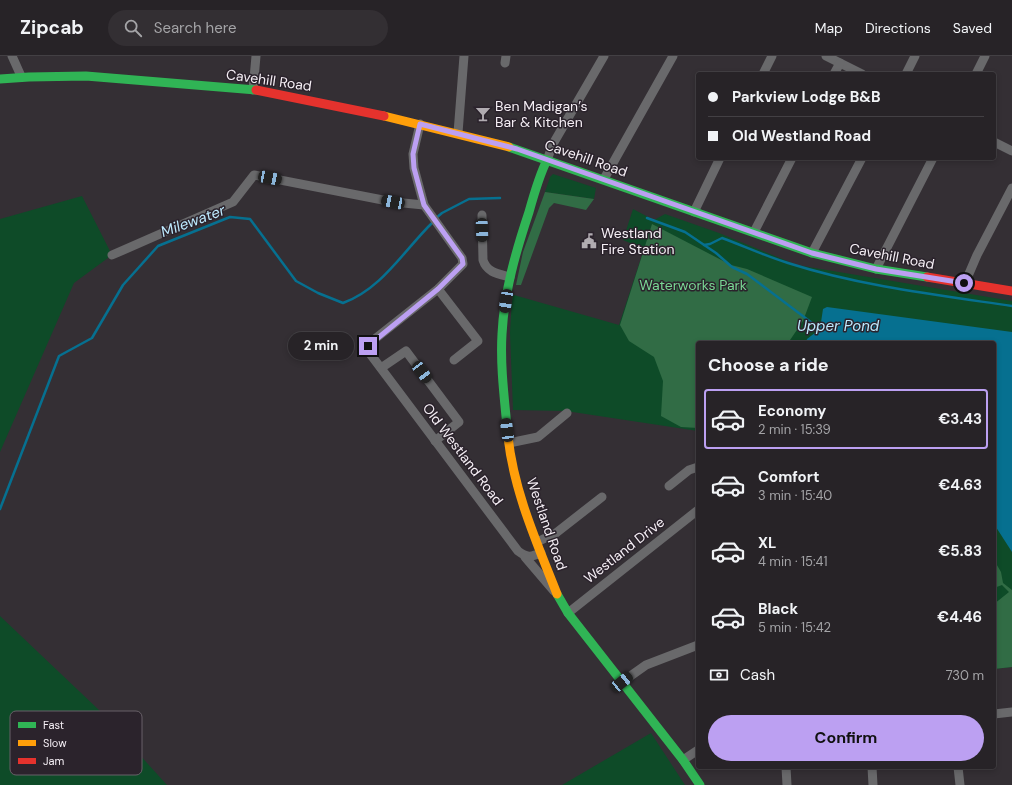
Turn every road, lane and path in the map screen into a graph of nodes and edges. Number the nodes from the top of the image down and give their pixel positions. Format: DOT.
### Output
graph roads {
  1 [pos="12,56"];
  2 [pos="256,56"];
  3 [pos="464,56"];
  4 [pos="604,56"];
  5 [pos="673,56"];
  6 [pos="772,56"];
  7 [pos="826,56"];
  8 [pos="915,56"];
  9 [pos="985,56"];
  10 [pos="840,63"];
  11 [pos="764,72"];
  12 [pos="835,72"];
  13 [pos="858,72"];
  14 [pos="907,72"];
  15 [pos="977,72"];
  16 [pos="21,76"];
  17 [pos="0,79"];
  18 [pos="253,90"];
  19 [pos="420,124"];
  20 [pos="458,133"];
  21 [pos="996,143"];
  22 [pos="1012,151"];
  23 [pos="547,160"];
  24 [pos="719,160"];
  25 [pos="791,160"];
  26 [pos="861,160"];
  27 [pos="932,160"];
  28 [pos="604,179"];
  29 [pos="1012,188"];
  30 [pos="424,205"];
  31 [pos="694,212"];
  32 [pos="482,215"];
  33 [pos="754,232"];
  34 [pos="812,253"];
  35 [pos="112,255"];
  36 [pos="876,269"];
  37 [pos="510,277"];
  38 [pos="964,283"];
  39 [pos="438,289"];
  40 [pos="1012,291"];
  41 [pos="454,360"];
  42 [pos="381,368"];
  43 [pos="567,413"];
  44 [pos="435,441"];
  45 [pos="509,443"];
  46 [pos="696,467"];
  47 [pos="670,486"];
  48 [pos="602,497"];
  49 [pos="696,512"];
  50 [pos="537,542"];
  51 [pos="541,553"];
  52 [pos="525,557"];
  53 [pos="558,597"];
  54 [pos="568,613"];
  55 [pos="696,646"];
  56 [pos="622,682"];
  57 [pos="1012,712"];
  58 [pos="996,714"];
  59 [pos="696,751"];
  60 [pos="683,760"];
  61 [pos="786,769"];
  62 [pos="872,769"];
  63 [pos="958,769"];
  64 [pos="700,785"];
  65 [pos="787,785"];
  66 [pos="873,785"];
  67 [pos="960,785"];
  1 -- 16 [label="street"];
  2 -- 18 [label="street"];
  3 -- 20 [label="street"];
  4 -- 23 [label="street"];
  5 -- 28 [label="street"];
  6 -- 11 [label="street"];
  7 -- 10 [label="street"];
  8 -- 14 [label="street"];
  9 -- 15 [label="street"];
  10 -- 12 [label="street"];
  10 -- 13 [label="street"];
  16 -- 17 [label="main road, Cavehill Road"];
  16 -- 18 [label="main road, Cavehill Road"];
  18 -- 19 [label="main road, Cavehill Road"];
  19 -- 20 [label="main road, Cavehill Road"];
  19 -- 30 [label="street, Old Westland Road"];
  20 -- 23 [label="main road, Cavehill Road"];
  21 -- 22 [label="street"];
  23 -- 28 [label="main road, Cavehill Road"];
  23 -- 37 [label="main road, Westland Road"];
  24 -- 31 [label="street"];
  25 -- 33 [label="street"];
  26 -- 34 [label="street"];
  27 -- 36 [label="street"];
  28 -- 31 [label="main road, Cavehill Road"];
  29 -- 38 [label="street"];
  30 -- 35 [label="street"];
  30 -- 39 [label="street, Old Westland Road"];
  31 -- 33 [label="main road, Cavehill Road"];
  32 -- 37 [label="street"];
  33 -- 34 [label="main road, Cavehill Road"];
  34 -- 36 [label="main road, Cavehill Road"];
  36 -- 38 [label="main road, Cavehill Road"];
  37 -- 45 [label="main road, Westland Road"];
  38 -- 40 [label="main road, Cavehill Road"];
  39 -- 41 [label="street"];
  39 -- 42 [label="street, Old Westland Road"];
  42 -- 44 [label="street, Old Westland Road"];
  42 -- 44 [label="street"];
  43 -- 45 [label="street"];
  44 -- 52 [label="street, Old Westland Road"];
  45 -- 50 [label="main road, Westland Road"];
  46 -- 47 [label="street"];
  48 -- 50 [label="street"];
  49 -- 54 [label="street, Westland Drive"];
  50 -- 51 [label="main road, Westland Road"];
  51 -- 52 [label="street"];
  51 -- 53 [label="main road, Westland Road"];
  52 -- 53 [label="street, Old Westland Road"];
  53 -- 54 [label="main road, Westland Road"];
  54 -- 56 [label="main road, Westland Road"];
  55 -- 56 [label="street"];
  56 -- 60 [label="main road, Westland Road"];
  57 -- 58 [label="street"];
  59 -- 60 [label="street"];
  60 -- 64 [label="main road, Westland Road"];
  61 -- 65 [label="street"];
  62 -- 66 [label="street"];
  63 -- 67 [label="street"];
}
